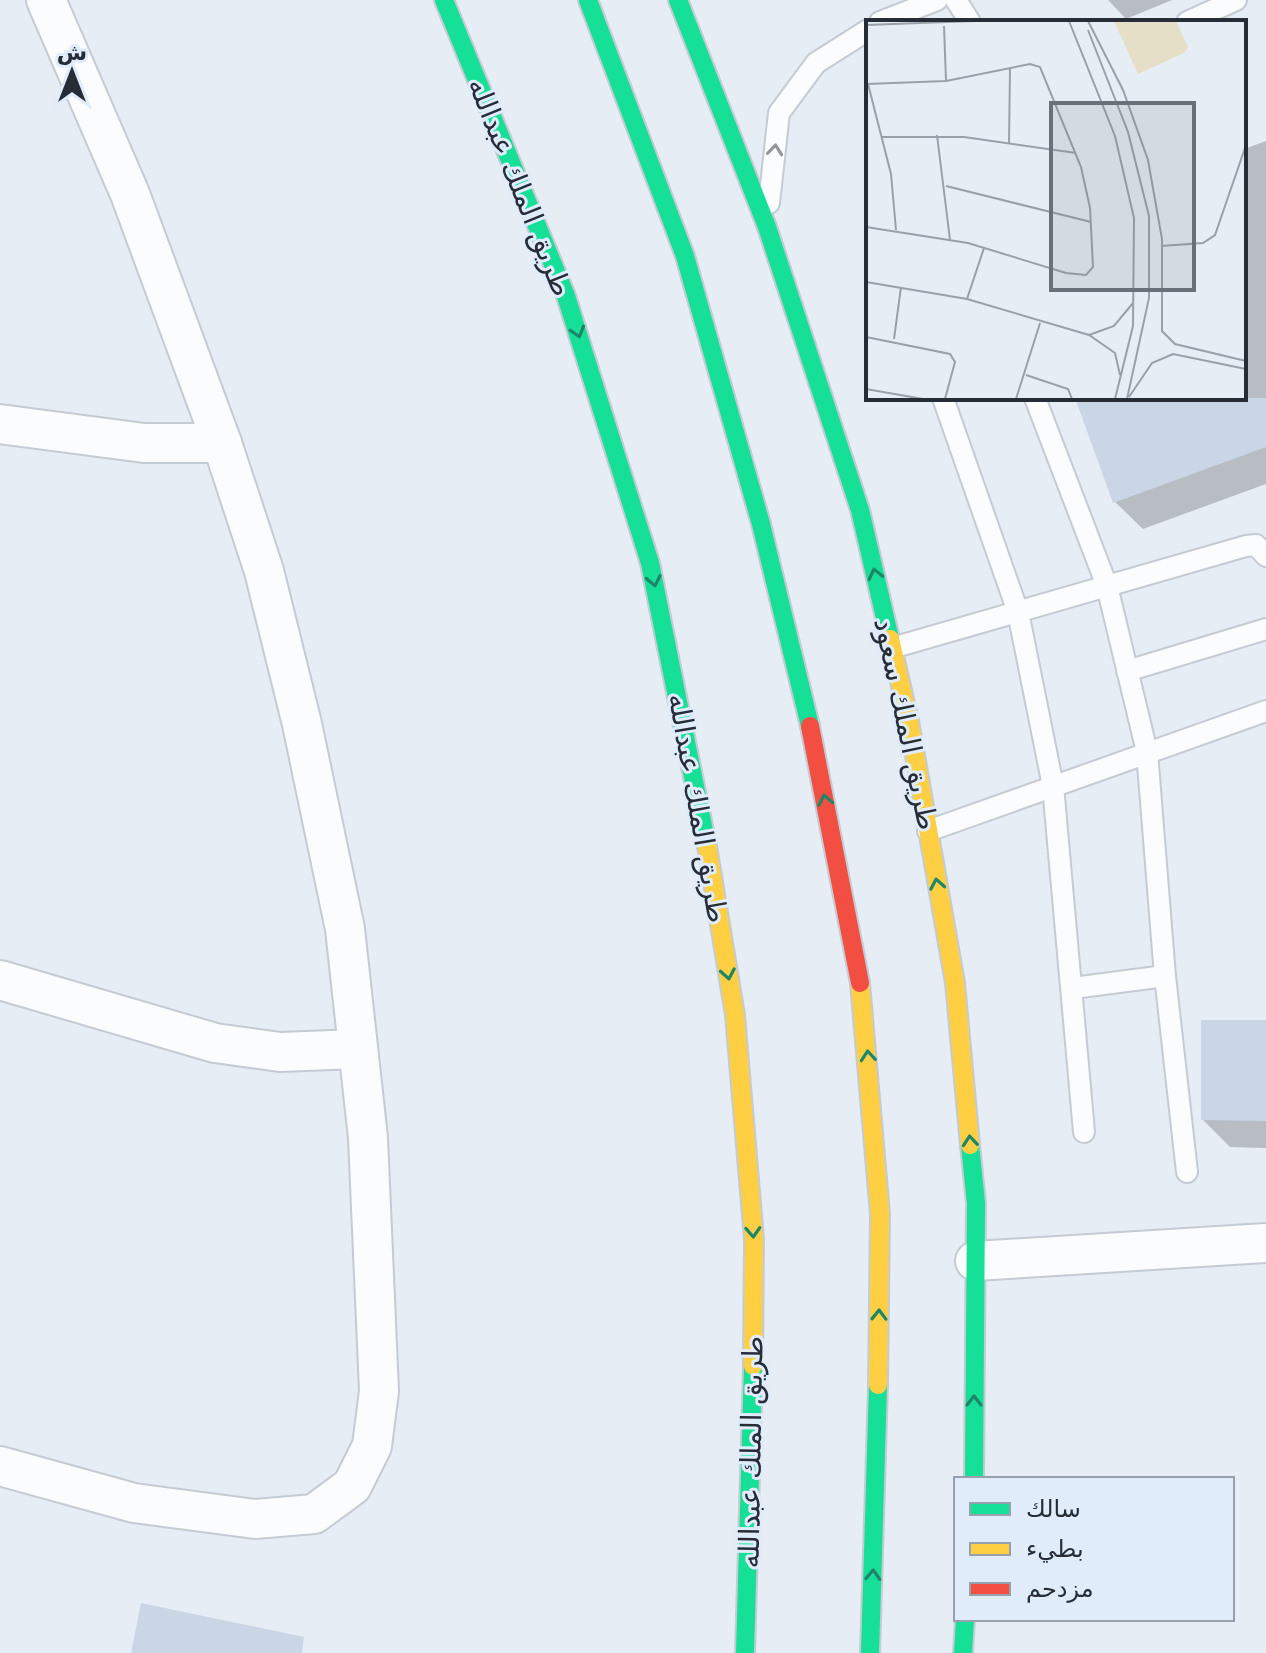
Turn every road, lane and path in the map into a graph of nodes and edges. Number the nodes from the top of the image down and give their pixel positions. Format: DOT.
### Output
graph roads {
  1 [pos="46,0"];
  2 [pos="444,0"];
  3 [pos="588,0"];
  4 [pos="678,0"];
  5 [pos="937,0"];
  6 [pos="956,0"];
  7 [pos="1236,0"];
  8 [pos="885,20"];
  9 [pos="969,20"];
  10 [pos="1191,20"];
  11 [pos="866,31"];
  12 [pos="767,227"];
  13 [pos="944,400"];
  14 [pos="1036,400"];
  15 [pos="0,424"];
  16 [pos="222,443"];
  17 [pos="1266,556"];
  18 [pos="1107,586"];
  19 [pos="1018,612"];
  20 [pos="1266,629"];
  21 [pos="892,648"];
  22 [pos="1127,671"];
  23 [pos="1266,711"];
  24 [pos="1147,752"];
  25 [pos="1053,786"];
  26 [pos="928,831"];
  27 [pos="1165,976"];
  28 [pos="0,980"];
  29 [pos="1073,988"];
  30 [pos="358,1049"];
  31 [pos="1084,1132"];
  32 [pos="1187,1172"];
  33 [pos="1266,1243"];
  34 [pos="975,1261"];
  35 [pos="0,1466"];
  36 [pos="974,1477"];
  37 [pos="965,1621"];
  38 [pos="745,1653"];
  39 [pos="870,1653"];
  40 [pos="963,1653"];
  1 -- 16 [label="street"];
  2 -- 38 [label="main road, طريق الملك عبدالله, one-way"];
  39 -- 3 [label="main road, one-way"];
  4 -- 12 [label="main road, طريق الملك سعود"];
  5 -- 8 [label="lane"];
  6 -- 9 [label="lane"];
  7 -- 10 [label="lane"];
  12 -- 11 [label="lane, one-way"];
  21 -- 12 [label="main road, طريق الملك سعود, one-way"];
  13 -- 19 [label="lane"];
  14 -- 18 [label="lane"];
  15 -- 16 [label="street"];
  16 -- 30 [label="street"];
  17 -- 18 [label="lane"];
  18 -- 19 [label="lane"];
  18 -- 22 [label="lane"];
  19 -- 21 [label="lane"];
  19 -- 25 [label="lane"];
  20 -- 22 [label="lane"];
  21 -- 26 [label="main road, طريق الملك سعود"];
  22 -- 24 [label="lane"];
  23 -- 24 [label="lane"];
  24 -- 25 [label="lane"];
  24 -- 27 [label="lane"];
  25 -- 26 [label="lane"];
  25 -- 29 [label="lane"];
  34 -- 26 [label="main road, طريق الملك سعود, one-way"];
  27 -- 29 [label="lane"];
  27 -- 32 [label="lane"];
  28 -- 30 [label="street"];
  29 -- 31 [label="lane"];
  30 -- 35 [label="street"];
  33 -- 34 [label="street"];
  36 -- 34 [label="main road, طريق الملك سعود, one-way"];
  37 -- 40 [label="main road"];
}
